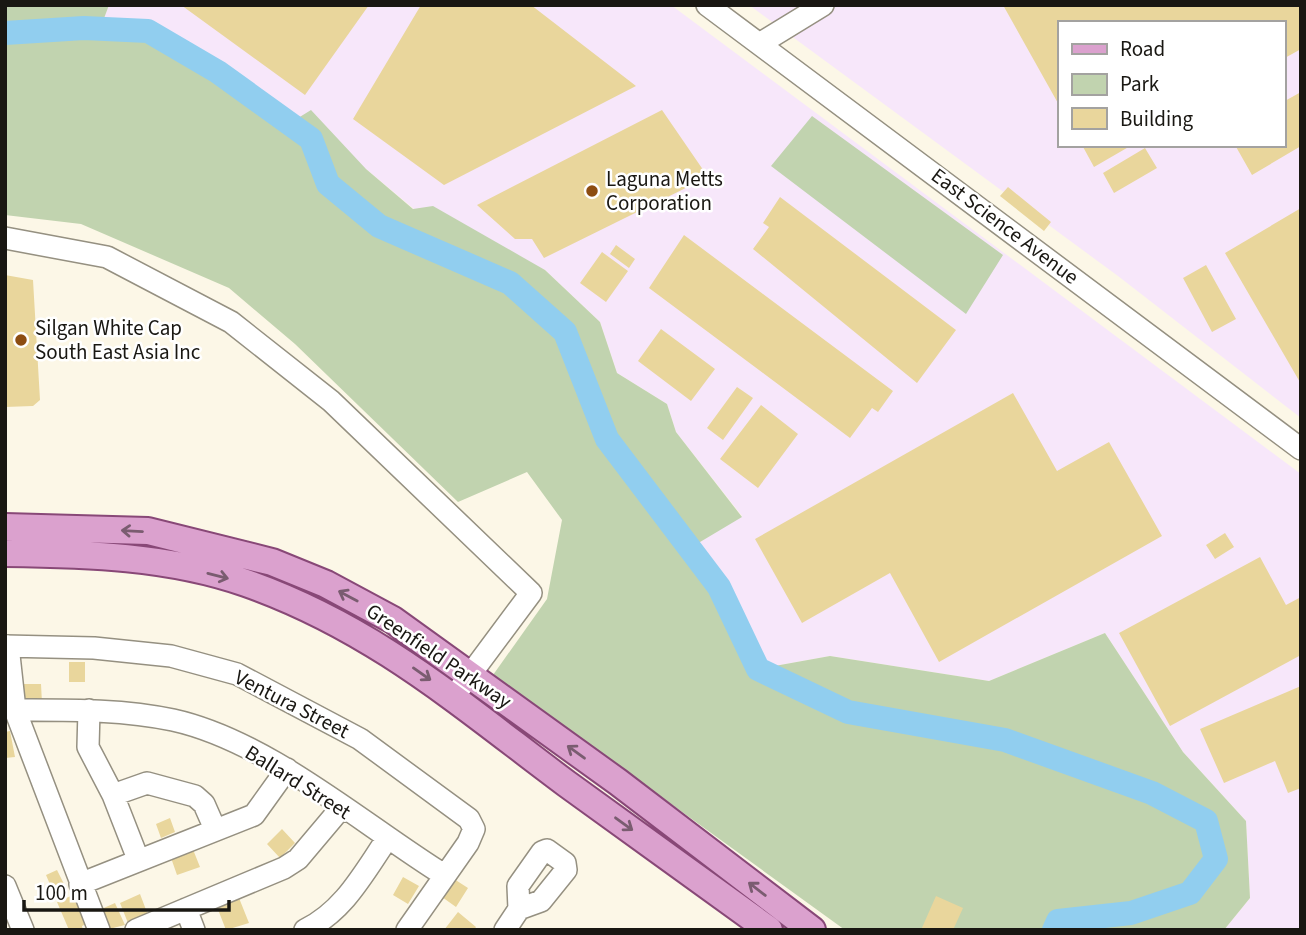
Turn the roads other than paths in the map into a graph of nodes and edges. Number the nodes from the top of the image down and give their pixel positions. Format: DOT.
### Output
graph roads {
  1 [pos="708,5"];
  2 [pos="823,5"];
  3 [pos="761,43"];
  4 [pos="5,238"];
  5 [pos="1301,449"];
  6 [pos="5,527"];
  7 [pos="5,553"];
  8 [pos="7,646"];
  9 [pos="462,686"];
  10 [pos="15,710"];
  11 [pos="89,710"];
  12 [pos="286,769"];
  13 [pos="113,795"];
  14 [pos="341,808"];
  15 [pos="215,829"];
  16 [pos="387,839"];
  17 [pos="138,859"];
  18 [pos="444,876"];
  19 [pos="80,884"];
  20 [pos="5,886"];
  21 [pos="186,909"];
  22 [pos="519,909"];
  23 [pos="23,930"];
  24 [pos="99,930"];
  25 [pos="136,930"];
  26 [pos="194,930"];
  27 [pos="305,930"];
  28 [pos="407,930"];
  29 [pos="505,930"];
  30 [pos="769,930"];
  31 [pos="812,930"];
  1 -- 3 [label="street, East Science Avenue"];
  2 -- 3 [label="street"];
  3 -- 5 [label="street, East Science Avenue"];
  4 -- 9 [label="street"];
  9 -- 6 [label="main road, Greenfield Parkway, one-way"];
  7 -- 9 [label="main road, Greenfield Parkway, one-way"];
  8 -- 10 [label="street"];
  8 -- 18 [label="street, Ventura Street"];
  9 -- 30 [label="main road, Greenfield Parkway, one-way"];
  31 -- 9 [label="main road, Greenfield Parkway, one-way"];
  10 -- 11 [label="street, Ballard Street"];
  10 -- 19 [label="street"];
  11 -- 12 [label="street, Ballard Street"];
  11 -- 13 [label="street"];
  12 -- 14 [label="street, Ballard Street"];
  12 -- 15 [label="street"];
  13 -- 15 [label="street"];
  13 -- 17 [label="street"];
  14 -- 16 [label="street, Ballard Street"];
  14 -- 21 [label="street"];
  15 -- 17 [label="street"];
  16 -- 18 [label="street, Ballard Street"];
  16 -- 27 [label="street"];
  17 -- 19 [label="street"];
  18 -- 28 [label="street"];
  19 -- 24 [label="street"];
  20 -- 23 [label="street"];
  21 -- 25 [label="street"];
  21 -- 26 [label="street"];
  22 -- 29 [label="street"];
}
